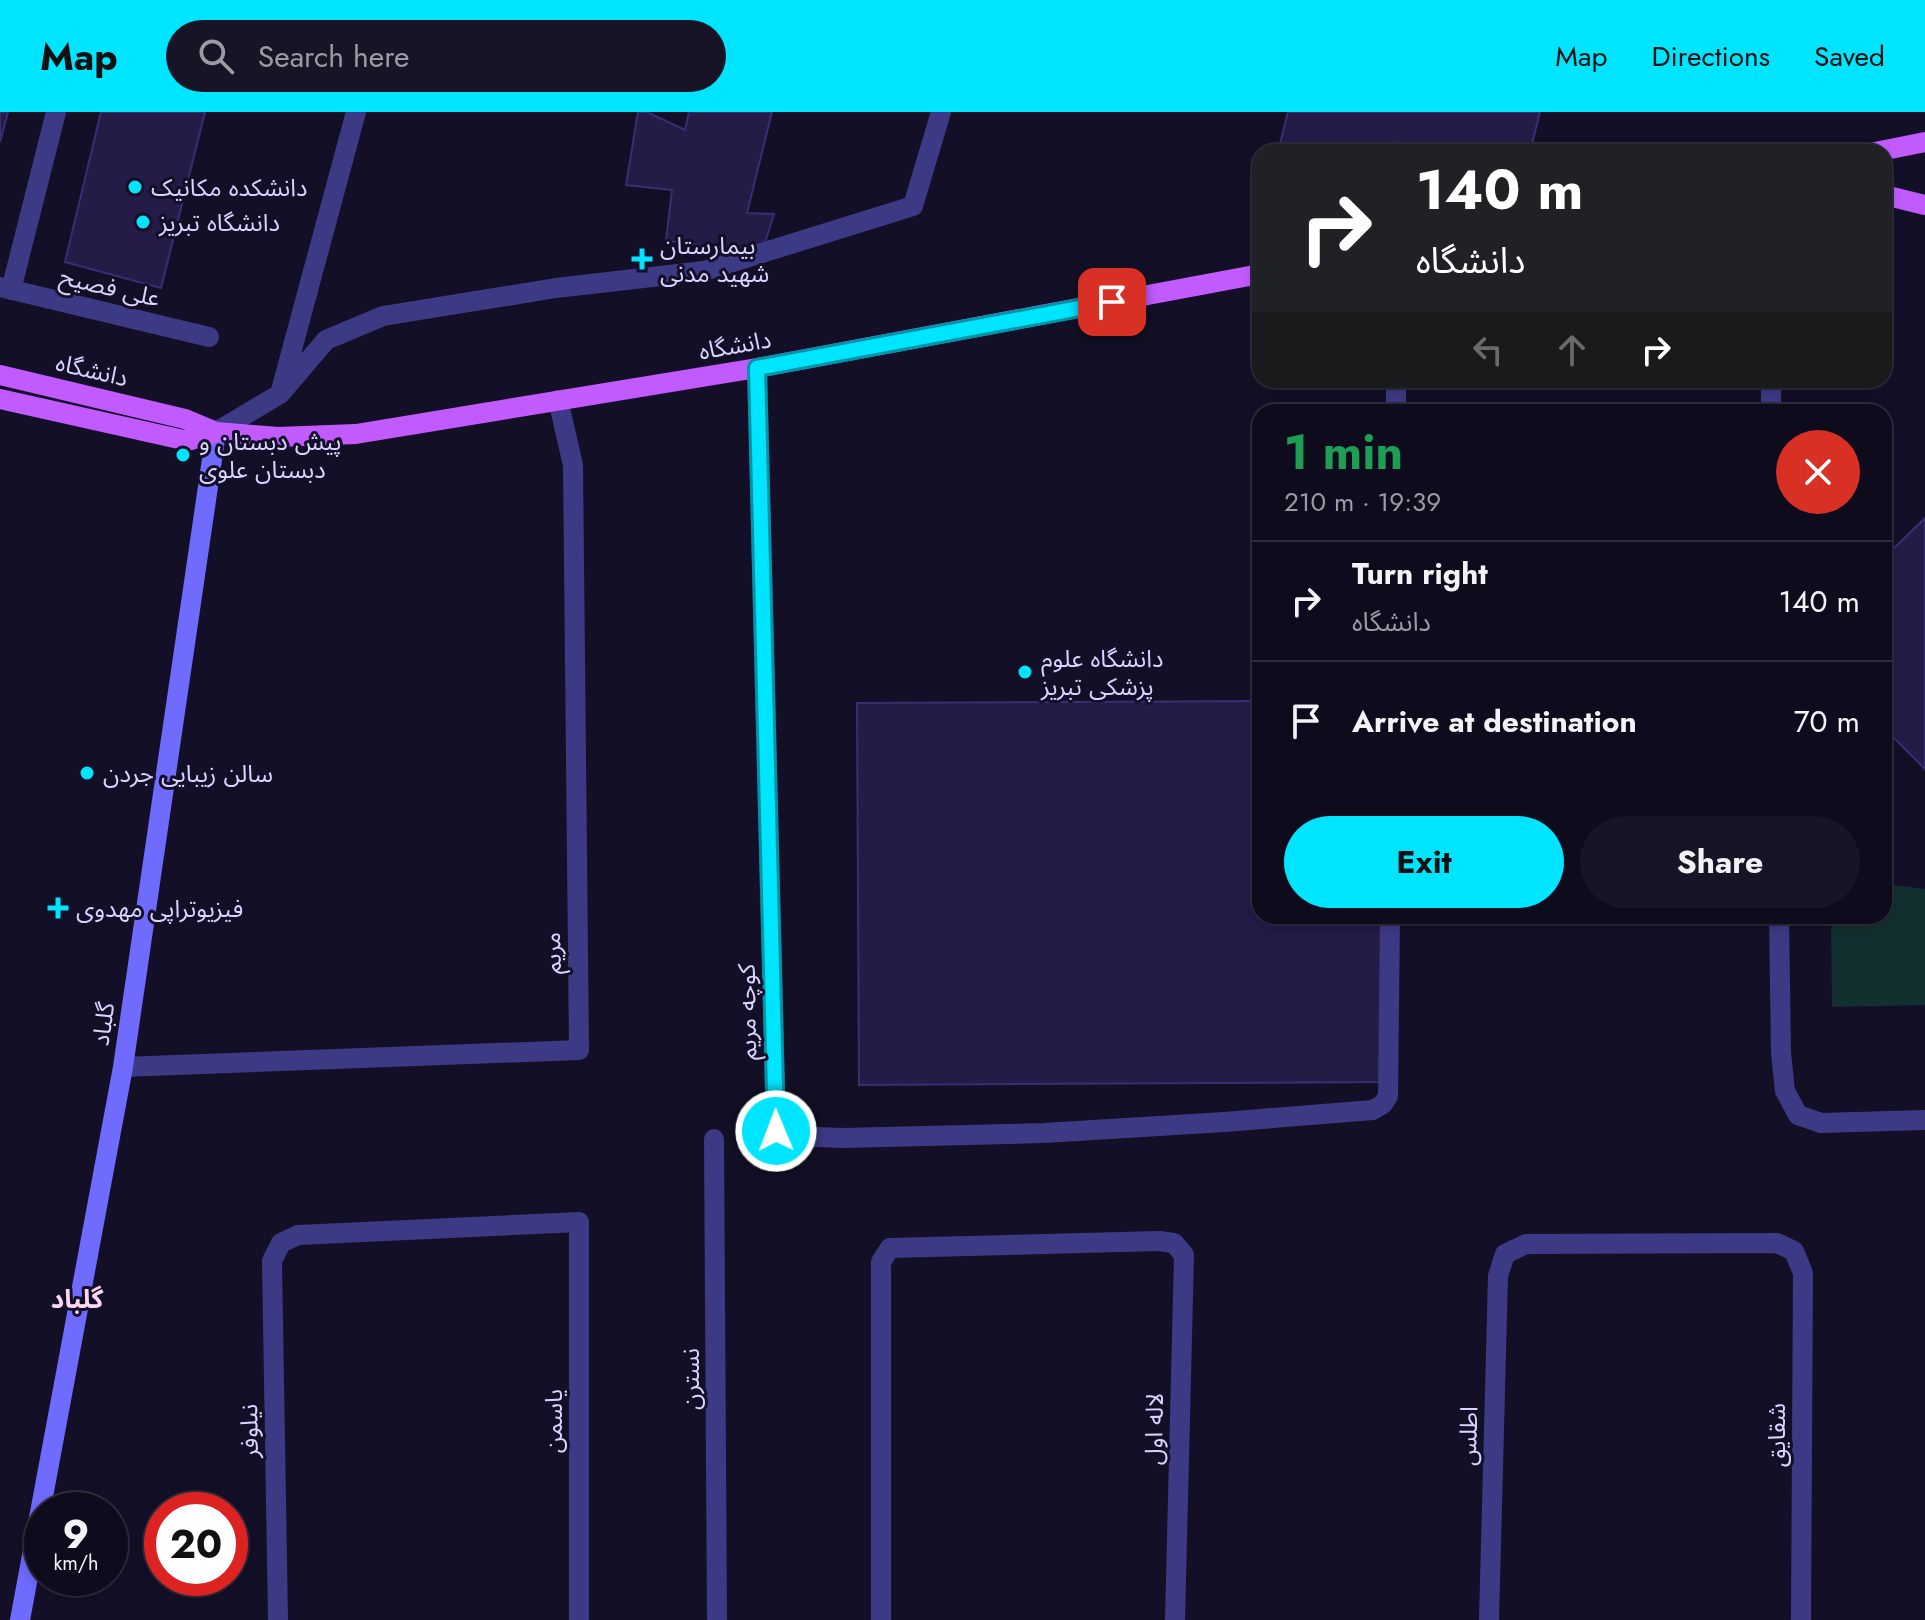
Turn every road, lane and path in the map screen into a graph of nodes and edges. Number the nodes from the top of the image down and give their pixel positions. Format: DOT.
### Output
graph roads {
  1 [pos="56,112"];
  2 [pos="356,112"];
  3 [pos="941,112"];
  4 [pos="1925,142"];
  5 [pos="1892,149"];
  6 [pos="1892,197"];
  7 [pos="1925,205"];
  8 [pos="1252,275"];
  9 [pos="6,288"];
  10 [pos="209,337"];
  11 [pos="757,368"];
  12 [pos="0,375"];
  13 [pos="280,394"];
  14 [pos="0,399"];
  15 [pos="558,400"];
  16 [pos="216,432"];
  17 [pos="1390,924"];
  18 [pos="1779,924"];
  19 [pos="123,1067"];
  20 [pos="1925,1120"];
  21 [pos="714,1139"];
  22 [pos="579,1222"];
  23 [pos="1794,1251"];
  24 [pos="20,1620"];
  25 [pos="278,1620"];
  26 [pos="579,1620"];
  27 [pos="717,1620"];
  28 [pos="881,1620"];
  29 [pos="1175,1620"];
  30 [pos="1489,1620"];
  31 [pos="1801,1620"];
  1 -- 9 [label="street"];
  2 -- 13 [label="street"];
  3 -- 13 [label="street"];
  4 -- 5 [label="main road"];
  6 -- 7 [label="main road"];
  8 -- 11 [label="main road, دانشگاه"];
  9 -- 10 [label="street, علی فصیح"];
  11 -- 15 [label="main road, دانشگاه"];
  11 -- 17 [label="street, کوچه مریم"];
  12 -- 16 [label="main road, دانشگاه"];
  13 -- 16 [label="street"];
  14 -- 16 [label="main road, دانشگاه"];
  15 -- 16 [label="main road, دانشگاه"];
  15 -- 19 [label="street, مریم"];
  16 -- 19 [label="main road, گلباد"];
  18 -- 20 [label="street"];
  19 -- 24 [label="main road, گلباد"];
  21 -- 27 [label="street, نسترن"];
  22 -- 25 [label="street, نیلوفر"];
  22 -- 26 [label="street, یاسمن"];
  23 -- 30 [label="street, اطلس"];
  23 -- 31 [label="street, شقایق"];
  28 -- 29 [label="street, لاله اول"];
}
